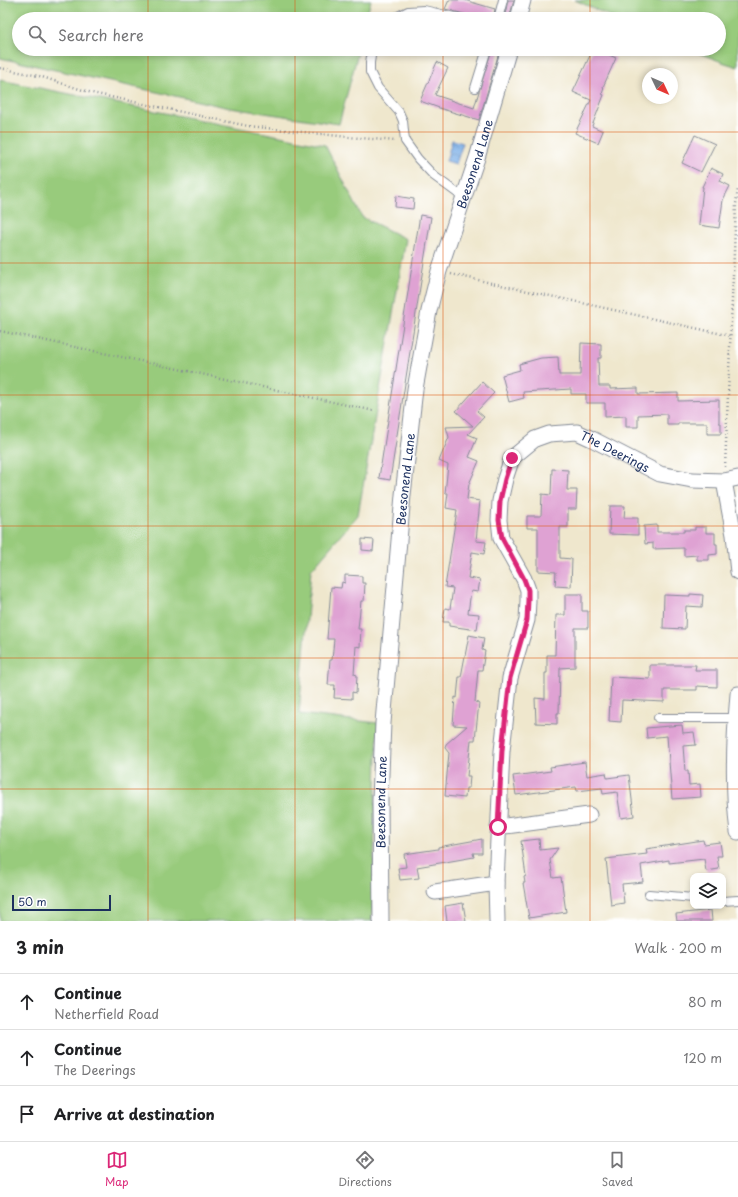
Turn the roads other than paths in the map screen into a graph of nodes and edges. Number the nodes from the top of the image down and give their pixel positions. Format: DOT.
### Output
graph roads {
  1 [pos="503,0"];
  2 [pos="523,0"];
  3 [pos="406,12"];
  4 [pos="429,12"];
  5 [pos="500,12"];
  6 [pos="520,12"];
  7 [pos="371,56"];
  8 [pos="483,56"];
  9 [pos="506,56"];
  10 [pos="475,88"];
  11 [pos="464,198"];
  12 [pos="731,479"];
  13 [pos="738,572"];
  14 [pos="738,694"];
  15 [pos="658,718"];
  16 [pos="736,718"];
  17 [pos="588,815"];
  18 [pos="498,827"];
  19 [pos="738,832"];
  20 [pos="496,882"];
  21 [pos="435,892"];
  22 [pos="649,894"];
  23 [pos="690,898"];
  24 [pos="738,900"];
  25 [pos="726,901"];
  26 [pos="381,921"];
  27 [pos="497,921"];
  1 -- 5 [label="lane"];
  2 -- 6 [label="street"];
  3 -- 4 [label="lane"];
  7 -- 11 [label="lane"];
  8 -- 10 [label="lane"];
  9 -- 11 [label="street, Beesonend Lane"];
  11 -- 26 [label="street, Beesonend Lane"];
  12 -- 13 [label="street"];
  12 -- 18 [label="street, The Deerings"];
  14 -- 16 [label="street"];
  15 -- 16 [label="lane"];
  16 -- 19 [label="street"];
  17 -- 18 [label="street"];
  18 -- 20 [label="street, The Deerings"];
  20 -- 21 [label="street"];
  20 -- 27 [label="street, The Deerings"];
  22 -- 23 [label="lane"];
  24 -- 25 [label="lane"];
}
